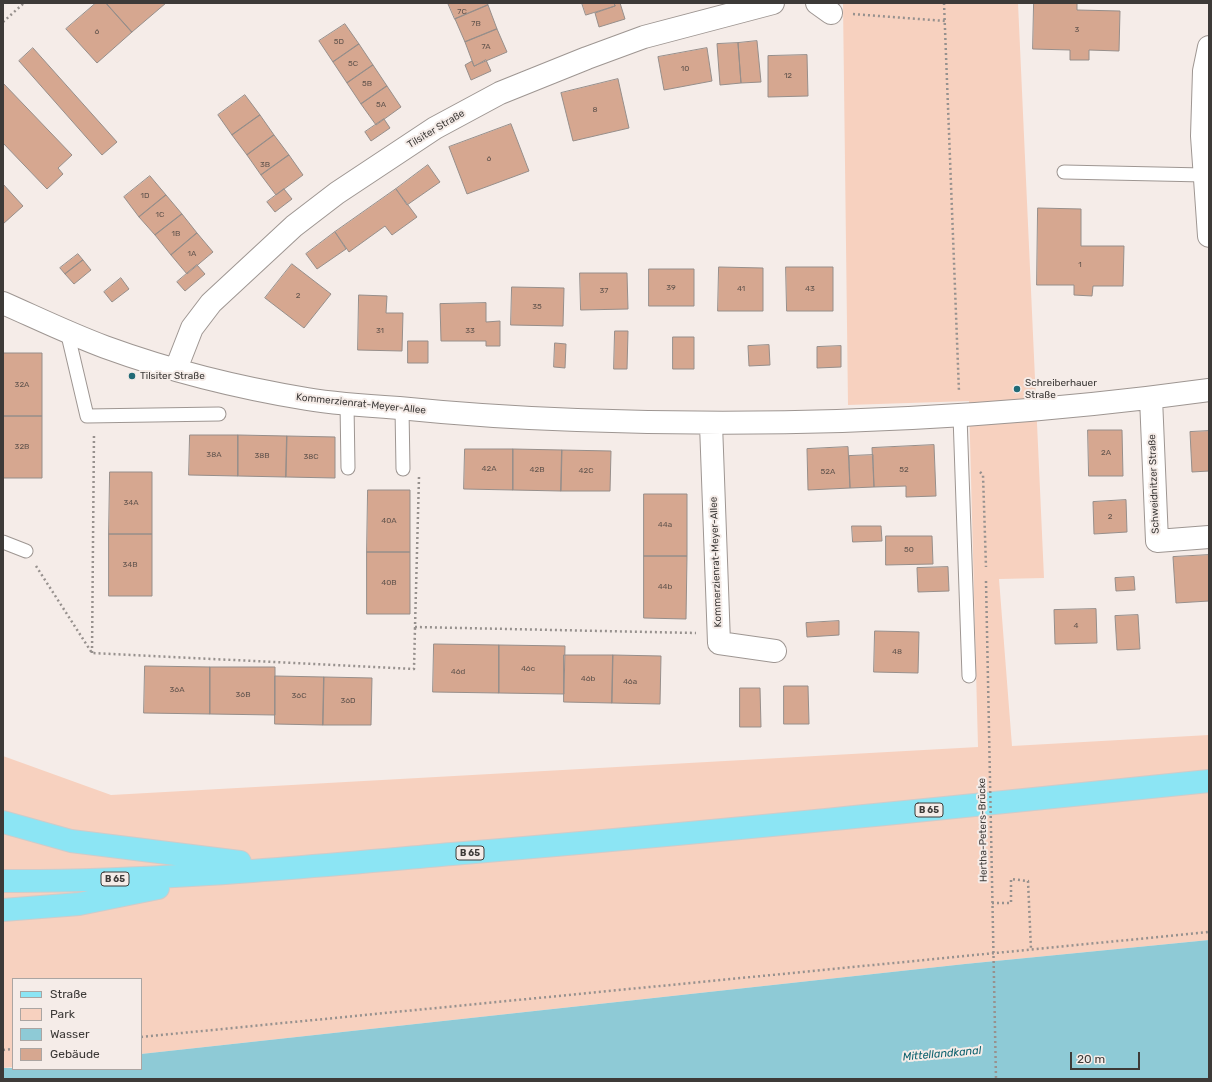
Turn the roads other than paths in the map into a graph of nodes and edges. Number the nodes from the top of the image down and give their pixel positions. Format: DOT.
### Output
graph roads {
  1 [pos="773,3"];
  2 [pos="1209,47"];
  3 [pos="1064,172"];
  4 [pos="1204,175"];
  5 [pos="1209,236"];
  6 [pos="3,303"];
  7 [pos="67,331"];
  8 [pos="176,368"];
  9 [pos="1209,390"];
  10 [pos="1151,398"];
  11 [pos="347,404"];
  12 [pos="402,409"];
  13 [pos="219,414"];
  14 [pos="960,416"];
  15 [pos="711,424"];
  16 [pos="348,468"];
  17 [pos="404,469"];
  18 [pos="1209,537"];
  19 [pos="3,542"];
  20 [pos="26,551"];
  21 [pos="775,651"];
  22 [pos="969,676"];
  23 [pos="1209,781"];
  24 [pos="3,822"];
  25 [pos="291,868"];
  26 [pos="227,874"];
  27 [pos="3,881"];
  28 [pos="3,910"];
  1 -- 8 [label="street, Tilsiter Straße"];
  2 -- 4 [label="street"];
  3 -- 4 [label="lane"];
  4 -- 5 [label="street"];
  6 -- 7 [label="street, Kommerzienrat-Meyer-Allee"];
  7 -- 8 [label="street, Kommerzienrat-Meyer-Allee"];
  7 -- 13 [label="lane"];
  8 -- 11 [label="street, Kommerzienrat-Meyer-Allee"];
  9 -- 10 [label="street, Kommerzienrat-Meyer-Allee"];
  10 -- 14 [label="street, Kommerzienrat-Meyer-Allee"];
  10 -- 18 [label="street, Schweidnitzer Straße"];
  11 -- 12 [label="street, Kommerzienrat-Meyer-Allee"];
  11 -- 16 [label="lane"];
  12 -- 15 [label="street, Kommerzienrat-Meyer-Allee"];
  12 -- 17 [label="lane"];
  14 -- 15 [label="street, Kommerzienrat-Meyer-Allee"];
  14 -- 22 [label="lane"];
  15 -- 21 [label="street, Kommerzienrat-Meyer-Allee"];
  19 -- 20 [label="lane"];
  23 -- 25 [label="main road, B 65"];
  24 -- 25 [label="main road"];
  25 -- 26 [label="main road, B 65"];
  26 -- 27 [label="main road, B 65"];
  26 -- 28 [label="main road"];
}
